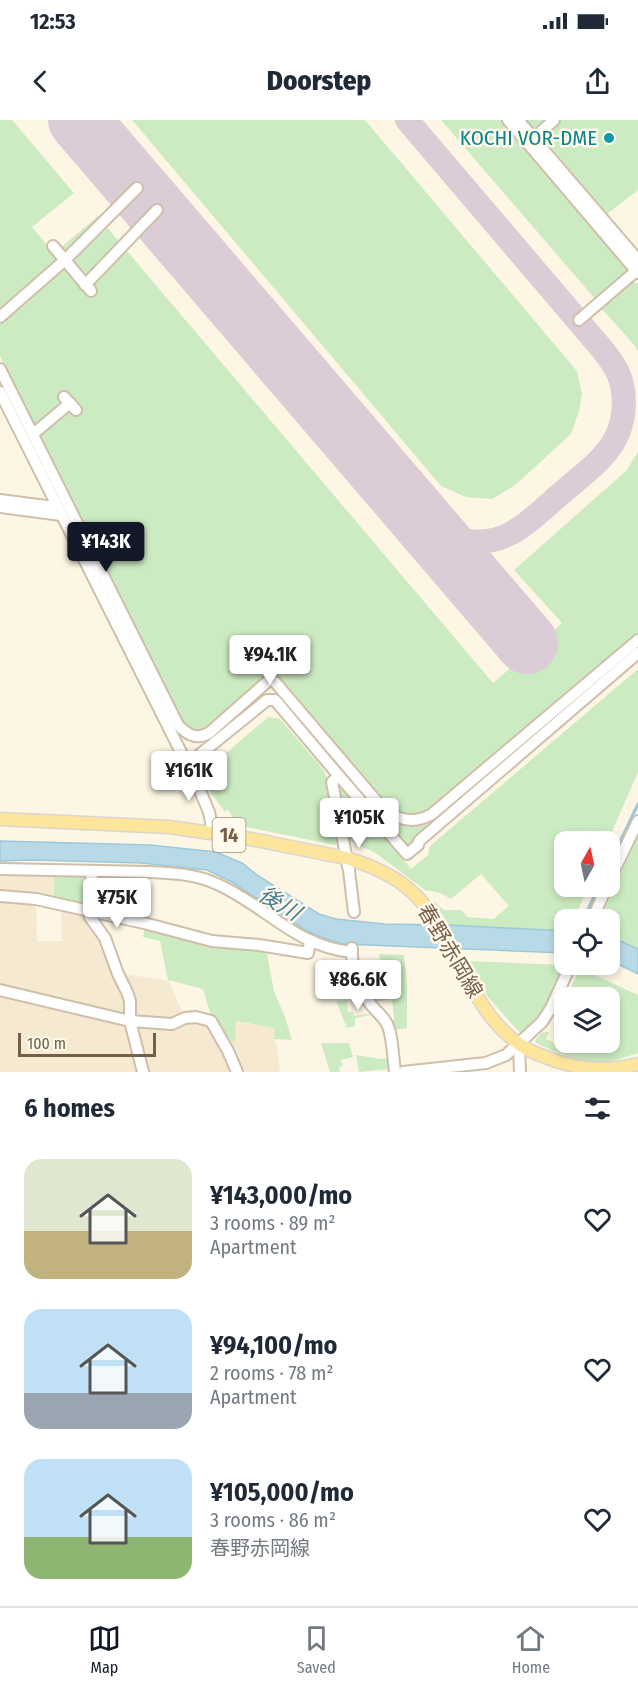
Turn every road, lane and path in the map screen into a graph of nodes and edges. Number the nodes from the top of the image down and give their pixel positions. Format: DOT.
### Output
graph roads {
  1 [pos="516,120"];
  2 [pos="554,120"];
  3 [pos="534,138"];
  4 [pos="137,188"];
  5 [pos="157,210"];
  6 [pos="53,246"];
  7 [pos="65,260"];
  8 [pos="637,268"];
  9 [pos="0,317"];
  10 [pos="579,320"];
  11 [pos="0,369"];
  12 [pos="0,392"];
  13 [pos="70,403"];
  14 [pos="33,434"];
  15 [pos="0,500"];
  16 [pos="56,504"];
  17 [pos="0,507"];
  18 [pos="61,515"];
  19 [pos="638,640"];
  20 [pos="638,653"];
  21 [pos="187,765"];
  22 [pos="339,776"];
  23 [pos="0,819"];
  24 [pos="638,821"];
  25 [pos="213,832"];
  26 [pos="346,858"];
  27 [pos="620,858"];
  28 [pos="0,869"];
  29 [pos="92,871"];
  30 [pos="0,896"];
  31 [pos="89,911"];
  32 [pos="354,912"];
  33 [pos="310,942"];
  34 [pos="566,975"];
  35 [pos="0,990"];
  36 [pos="130,1021"];
  37 [pos="519,1045"];
  38 [pos="638,1064"];
  39 [pos="143,1072"];
  40 [pos="237,1072"];
  41 [pos="395,1072"];
  42 [pos="403,1072"];
  43 [pos="520,1072"];
  1 -- 3 [label="street"];
  1 -- 8 [label="street"];
  2 -- 3 [label="street"];
  3 -- 8 [label="street"];
  4 -- 7 [label="street"];
  5 -- 7 [label="street"];
  6 -- 7 [label="street"];
  7 -- 9 [label="street"];
  8 -- 10 [label="street"];
  11 -- 14 [label="street"];
  12 -- 16 [label="street"];
  13 -- 14 [label="street"];
  14 -- 19 [label="street"];
  15 -- 16 [label="street"];
  16 -- 18 [label="street"];
  17 -- 18 [label="street"];
  18 -- 21 [label="street"];
  20 -- 22 [label="street"];
  21 -- 22 [label="street"];
  21 -- 25 [label="street"];
  22 -- 26 [label="street"];
  23 -- 25 [label="main road, 春野赤岡線 / 14"];
  24 -- 27 [label="street"];
  25 -- 26 [label="main road, 春野赤岡線 / 14"];
  26 -- 32 [label="street"];
  26 -- 37 [label="main road, 春野赤岡線 / 14"];
  28 -- 29 [label="street"];
  29 -- 31 [label="street"];
  29 -- 33 [label="street"];
  30 -- 31 [label="street"];
  31 -- 33 [label="street"];
  31 -- 36 [label="street"];
  33 -- 41 [label="street"];
  34 -- 37 [label="street"];
  35 -- 36 [label="street"];
  36 -- 39 [label="street"];
  36 -- 40 [label="street"];
  37 -- 38 [label="main road, 春野赤岡線 / 14"];
  37 -- 42 [label="street"];
  37 -- 43 [label="street"];
}
